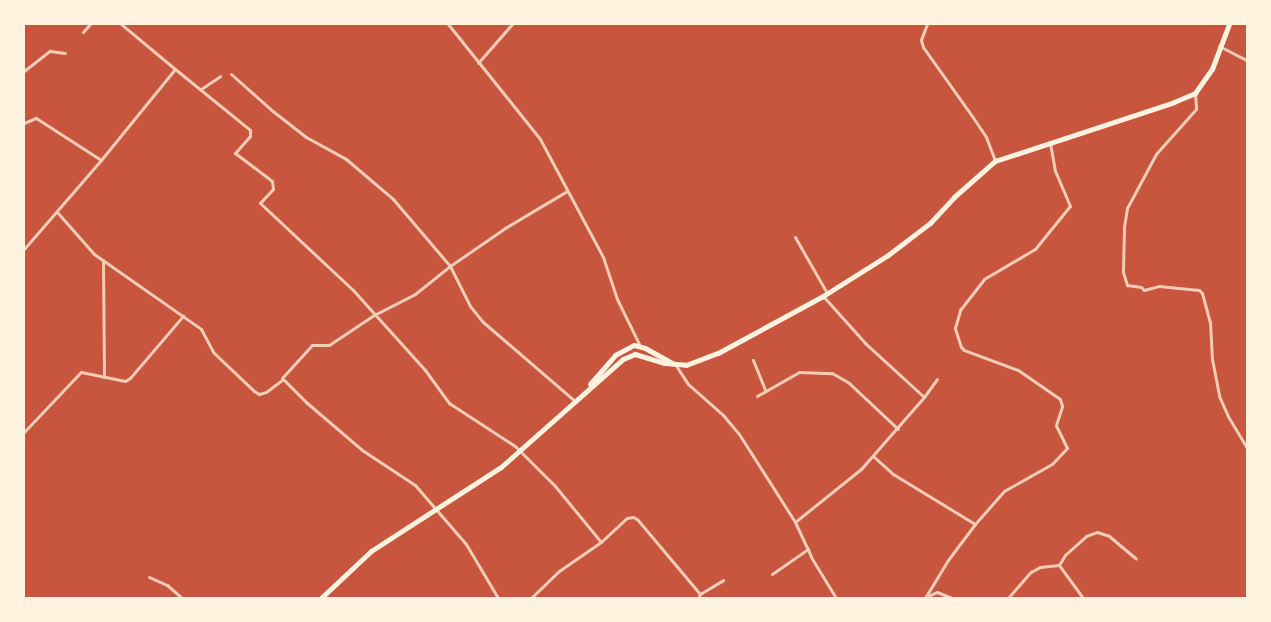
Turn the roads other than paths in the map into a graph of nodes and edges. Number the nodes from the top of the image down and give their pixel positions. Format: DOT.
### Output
graph roads {
  1 [pos="90,24"];
  2 [pos="121,24"];
  3 [pos="448,24"];
  4 [pos="512,24"];
  5 [pos="927,24"];
  6 [pos="1229,24"];
  7 [pos="83,32"];
  8 [pos="1220,46"];
  9 [pos="65,53"];
  10 [pos="1247,60"];
  11 [pos="478,63"];
  12 [pos="175,69"];
  13 [pos="24,71"];
  14 [pos="231,74"];
  15 [pos="220,76"];
  16 [pos="201,89"];
  17 [pos="1195,93"];
  18 [pos="24,123"];
  19 [pos="1050,141"];
  20 [pos="101,160"];
  21 [pos="995,161"];
  22 [pos="567,191"];
  23 [pos="57,212"];
  24 [pos="794,237"];
  25 [pos="24,249"];
  26 [pos="103,260"];
  27 [pos="450,266"];
  28 [pos="825,295"];
  29 [pos="374,315"];
  30 [pos="183,316"];
  31 [pos="640,346"];
  32 [pos="753,360"];
  33 [pos="674,363"];
  34 [pos="104,376"];
  35 [pos="282,378"];
  36 [pos="937,379"];
  37 [pos="765,389"];
  38 [pos="581,396"];
  39 [pos="757,396"];
  40 [pos="924,397"];
  41 [pos="575,401"];
  42 [pos="898,429"];
  43 [pos="24,432"];
  44 [pos="1247,448"];
  45 [pos="519,453"];
  46 [pos="873,456"];
  47 [pos="438,510"];
  48 [pos="795,522"];
  49 [pos="975,524"];
  50 [pos="601,542"];
  51 [pos="808,548"];
  52 [pos="1136,559"];
  53 [pos="1059,565"];
  54 [pos="772,574"];
  55 [pos="149,577"];
  56 [pos="723,580"];
  57 [pos="700,594"];
  58 [pos="926,597"];
  59 [pos="182,598"];
  60 [pos="321,598"];
  61 [pos="498,598"];
  62 [pos="531,598"];
  63 [pos="698,598"];
  64 [pos="836,598"];
  65 [pos="952,598"];
  66 [pos="1008,598"];
  67 [pos="1083,598"];
  1 -- 7 [label="street"];
  2 -- 12 [label="street"];
  3 -- 11 [label="street"];
  4 -- 11 [label="street"];
  5 -- 21 [label="street"];
  6 -- 8 [label="main road"];
  8 -- 10 [label="street"];
  8 -- 17 [label="main road"];
  9 -- 13 [label="street"];
  11 -- 22 [label="street"];
  12 -- 16 [label="street"];
  12 -- 20 [label="street"];
  14 -- 27 [label="street"];
  15 -- 16 [label="street"];
  16 -- 29 [label="street"];
  17 -- 19 [label="main road"];
  17 -- 44 [label="street"];
  18 -- 20 [label="street"];
  19 -- 21 [label="main road"];
  19 -- 49 [label="street"];
  20 -- 23 [label="street"];
  21 -- 28 [label="main road"];
  22 -- 27 [label="street"];
  22 -- 31 [label="street"];
  23 -- 25 [label="street"];
  23 -- 26 [label="street"];
  24 -- 28 [label="street"];
  26 -- 30 [label="street"];
  26 -- 34 [label="street"];
  27 -- 29 [label="street"];
  27 -- 41 [label="street"];
  28 -- 33 [label="main road"];
  28 -- 40 [label="street"];
  29 -- 35 [label="street"];
  29 -- 45 [label="street"];
  30 -- 34 [label="street"];
  30 -- 35 [label="street"];
  31 -- 33 [label="main road"];
  31 -- 38 [label="main road"];
  32 -- 37 [label="street"];
  33 -- 38 [label="main road"];
  33 -- 48 [label="street"];
  34 -- 43 [label="street"];
  35 -- 47 [label="street"];
  36 -- 40 [label="street"];
  37 -- 39 [label="street"];
  37 -- 42 [label="street"];
  38 -- 41 [label="main road"];
  40 -- 42 [label="street"];
  41 -- 45 [label="main road"];
  42 -- 46 [label="street"];
  45 -- 47 [label="main road"];
  45 -- 50 [label="street"];
  46 -- 48 [label="street"];
  46 -- 49 [label="street"];
  47 -- 60 [label="main road"];
  47 -- 61 [label="street"];
  48 -- 51 [label="street"];
  49 -- 58 [label="street"];
  50 -- 57 [label="street"];
  50 -- 62 [label="street"];
  51 -- 54 [label="street"];
  51 -- 64 [label="street"];
  52 -- 53 [label="street"];
  53 -- 66 [label="street"];
  53 -- 67 [label="street"];
  55 -- 59 [label="street"];
  56 -- 57 [label="street"];
  57 -- 63 [label="street"];
  58 -- 65 [label="street"];
}
